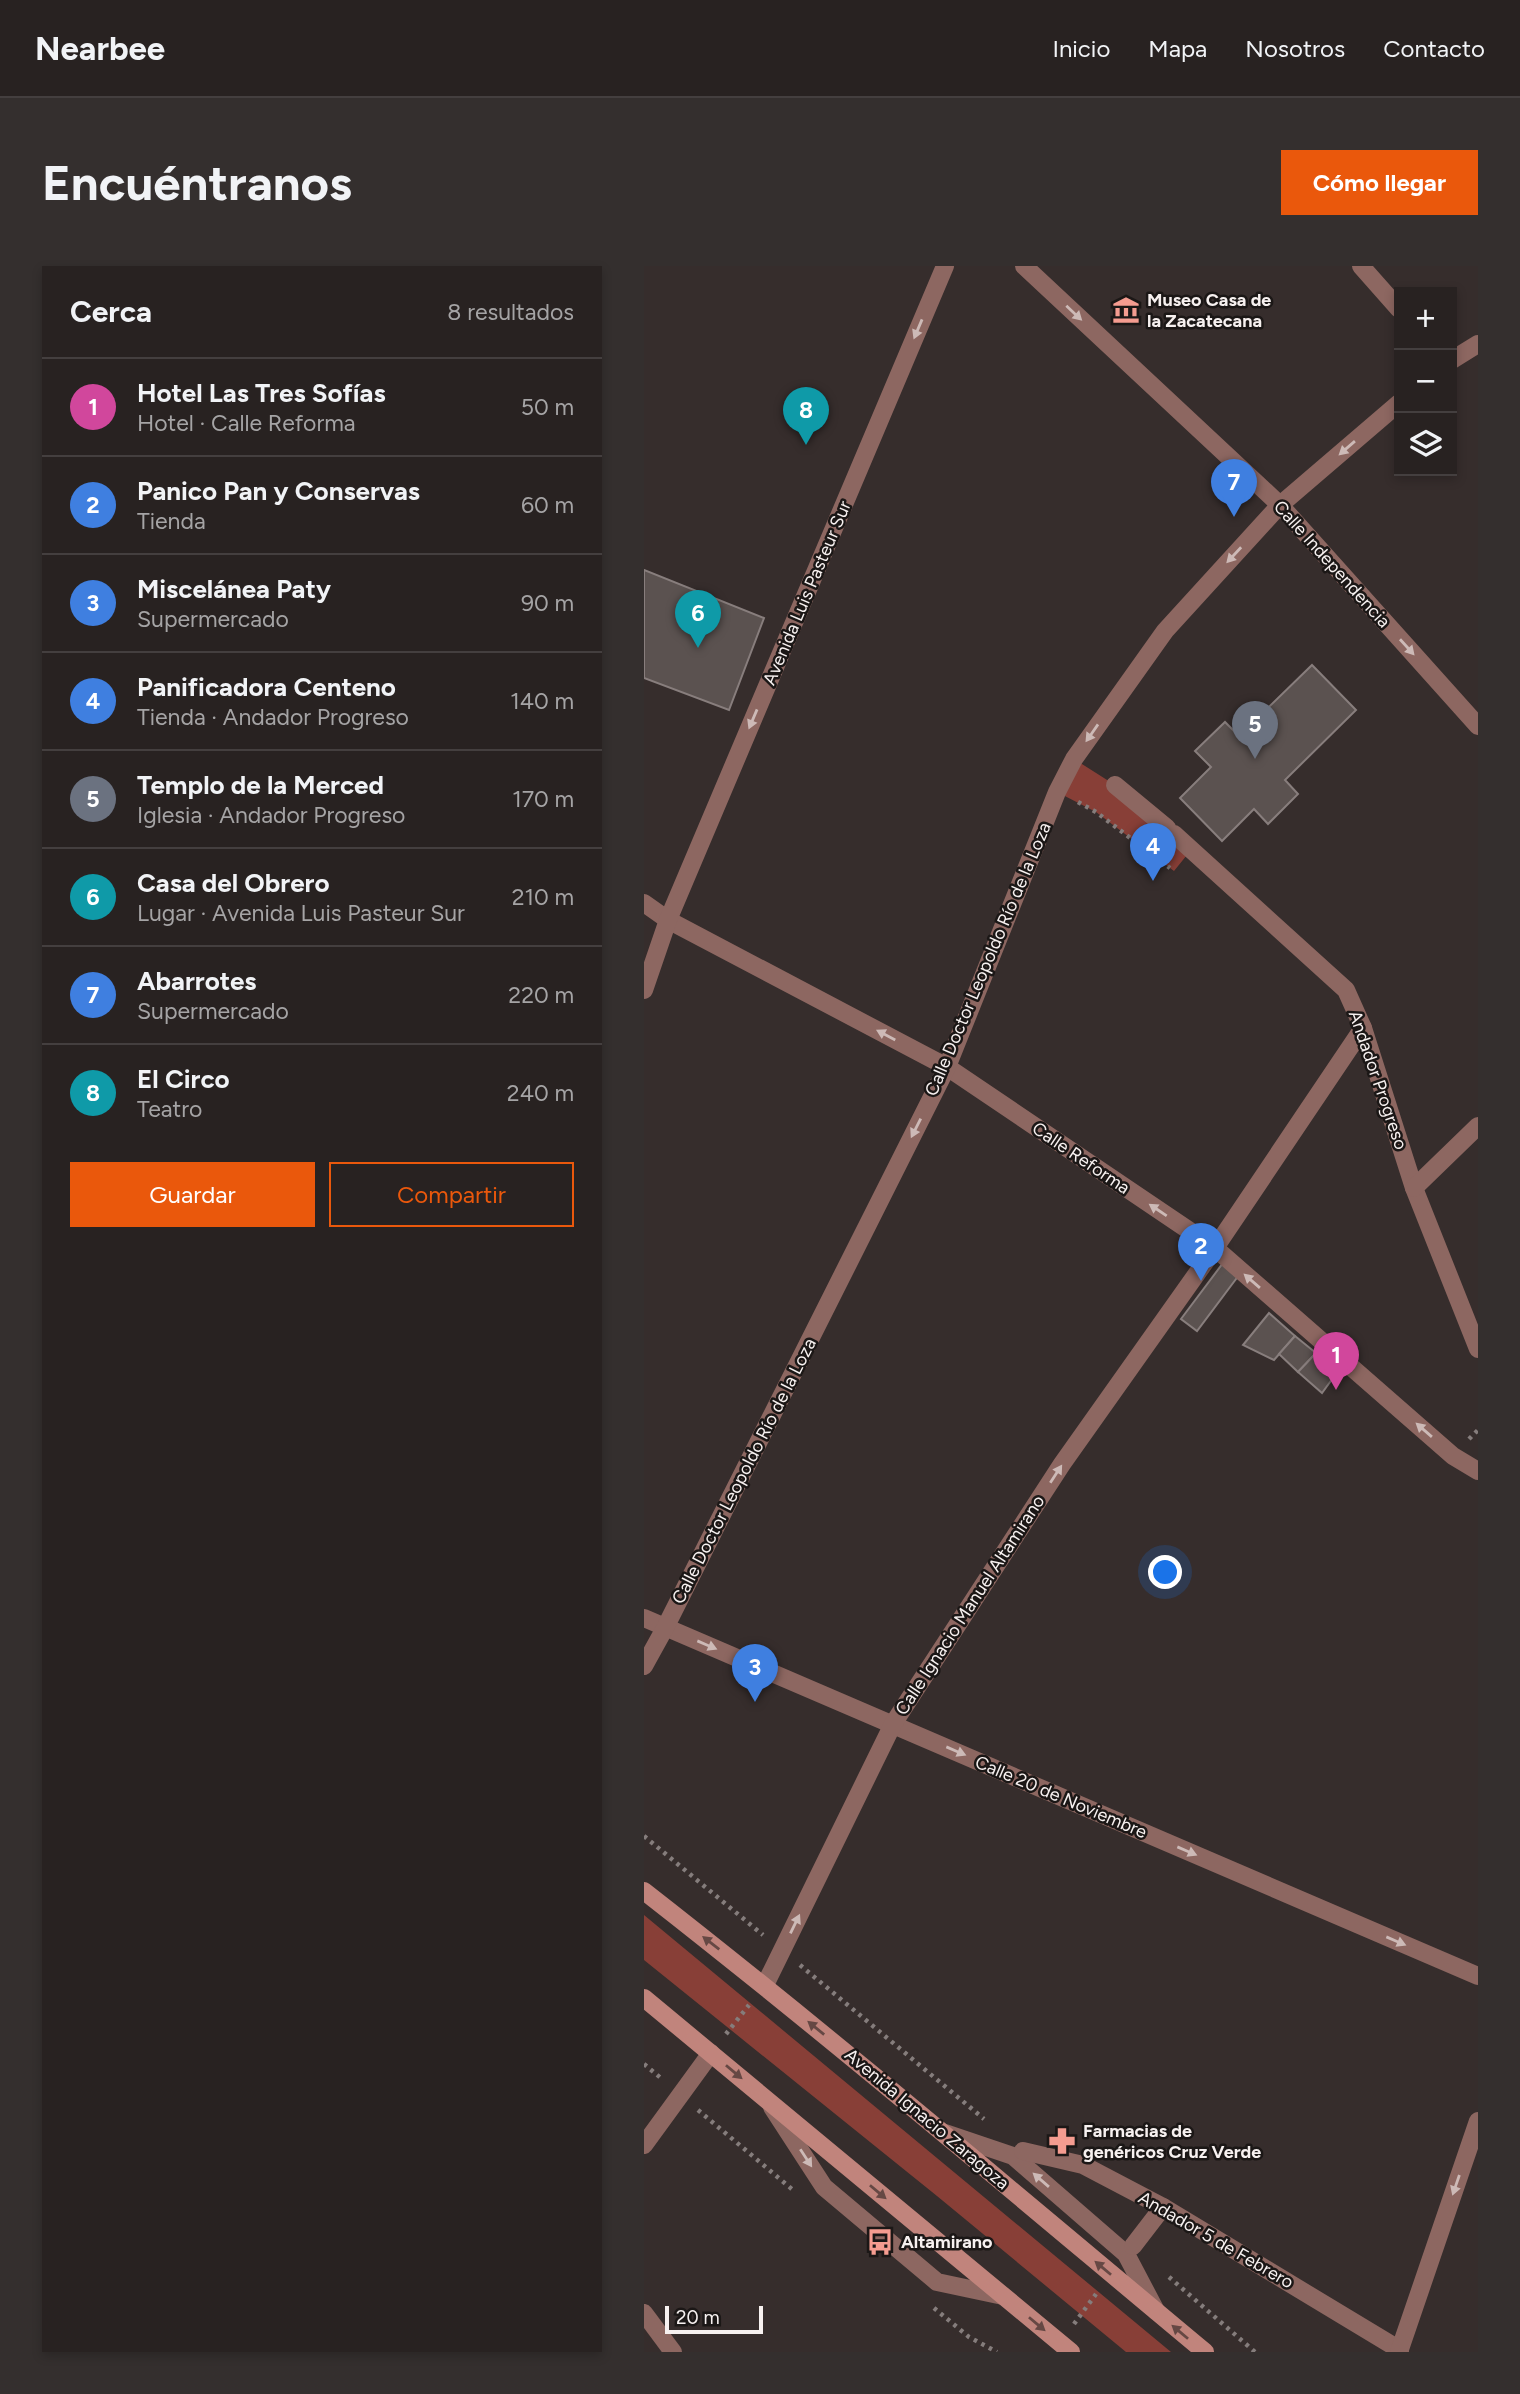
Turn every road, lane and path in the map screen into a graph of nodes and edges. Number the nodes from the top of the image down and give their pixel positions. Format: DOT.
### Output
graph roads {
  1 [pos="945,266"];
  2 [pos="1024,266"];
  3 [pos="1361,266"];
  4 [pos="1394,303"];
  5 [pos="1478,344"];
  6 [pos="1457,357"];
  7 [pos="1394,407"];
  8 [pos="1280,505"];
  9 [pos="1478,726"];
  10 [pos="1115,785"];
  11 [pos="1057,792"];
  12 [pos="1191,850"];
  13 [pos="644,903"];
  14 [pos="668,920"];
  15 [pos="644,990"];
  16 [pos="1363,1028"];
  17 [pos="947,1067"];
  18 [pos="1478,1126"];
  19 [pos="1414,1188"];
  20 [pos="1215,1248"];
  21 [pos="1478,1349"];
  22 [pos="1478,1471"];
  23 [pos="644,1618"];
  24 [pos="665,1628"];
  25 [pos="644,1666"];
  26 [pos="893,1724"];
  27 [pos="644,1836"];
  28 [pos="644,1891"];
  29 [pos="782,1951"];
  30 [pos="1478,1976"];
  31 [pos="765,1985"];
  32 [pos="644,1998"];
  33 [pos="711,2053"];
  34 [pos="769,2101"];
  35 [pos="1478,2121"];
  36 [pos="945,2133"];
  37 [pos="644,2145"];
  38 [pos="1023,2151"];
  39 [pos="1163,2207"];
  40 [pos="1133,2246"];
  41 [pos="1112,2275"];
  42 [pos="1003,2296"];
  43 [pos="1156,2311"];
  44 [pos="644,2313"];
  45 [pos="969,2337"];
  46 [pos="1065,2347"];
  47 [pos="1400,2351"];
  48 [pos="673,2352"];
  49 [pos="997,2352"];
  50 [pos="1205,2352"];
  51 [pos="1255,2352"];
  1 -- 14 [label="street, Avenida Luis Pasteur Sur, one-way"];
  2 -- 8 [label="street, Calle Independencia, one-way"];
  3 -- 4 [label="street"];
  5 -- 6 [label="street"];
  7 -- 8 [label="street, Calle Doctor Leopoldo Río de la Loza, one-way"];
  8 -- 9 [label="street, Calle Independencia, one-way"];
  8 -- 11 [label="street, Calle Doctor Leopoldo Río de la Loza, one-way"];
  10 -- 12 [label="street, Andador Progreso"];
  11 -- 12 [label="path"];
  11 -- 17 [label="street, Calle Doctor Leopoldo Río de la Loza"];
  12 -- 16 [label="street, Andador Progreso"];
  13 -- 14 [label="street, Calle Reforma"];
  14 -- 15 [label="street, Avenida Luis Pasteur Sur"];
  17 -- 14 [label="street, Calle Reforma, one-way"];
  16 -- 19 [label="street, Andador Progreso"];
  16 -- 20 [label="street, Calle Ignacio Manuel Altamirano"];
  20 -- 17 [label="street, Calle Reforma, one-way"];
  17 -- 24 [label="street, Calle Doctor Leopoldo Río de la Loza, one-way"];
  18 -- 19 [label="street"];
  19 -- 21 [label="street, Andador Progreso"];
  22 -- 20 [label="street, Calle Reforma, one-way"];
  26 -- 20 [label="street, Calle Ignacio Manuel Altamirano, one-way"];
  23 -- 24 [label="street, Calle 20 de Noviembre"];
  24 -- 25 [label="street, Calle Doctor Leopoldo Río de la Loza"];
  24 -- 26 [label="street, Calle 20 de Noviembre, one-way"];
  29 -- 26 [label="street, Calle Ignacio Manuel Altamirano, one-way"];
  26 -- 30 [label="street, Calle 20 de Noviembre, one-way"];
  27 -- 29 [label="path"];
  31 -- 28 [label="main road, Avenida Ignacio Zaragoza, one-way"];
  29 -- 31 [label="street, Calle Ignacio Manuel Altamirano"];
  29 -- 38 [label="path"];
  31 -- 33 [label="path"];
  36 -- 31 [label="main road, Avenida Ignacio Zaragoza, one-way"];
  32 -- 33 [label="main road"];
  33 -- 34 [label="main road, one-way"];
  33 -- 37 [label="street"];
  34 -- 42 [label="main road, one-way"];
  34 -- 42 [label="street, one-way"];
  35 -- 47 [label="street, one-way"];
  41 -- 36 [label="main road, Avenida Ignacio Zaragoza, one-way"];
  43 -- 36 [label="street, one-way"];
  38 -- 39 [label="street, Andador 5 de Febrero"];
  39 -- 40 [label="street"];
  39 -- 47 [label="street, Andador 5 de Febrero"];
  40 -- 51 [label="path"];
  41 -- 43 [label="main road, Avenida Ignacio Zaragoza"];
  41 -- 46 [label="path"];
  42 -- 46 [label="main road, one-way"];
  50 -- 43 [label="main road, Avenida Ignacio Zaragoza, one-way"];
  44 -- 48 [label="street"];
  45 -- 49 [label="path"];
}
